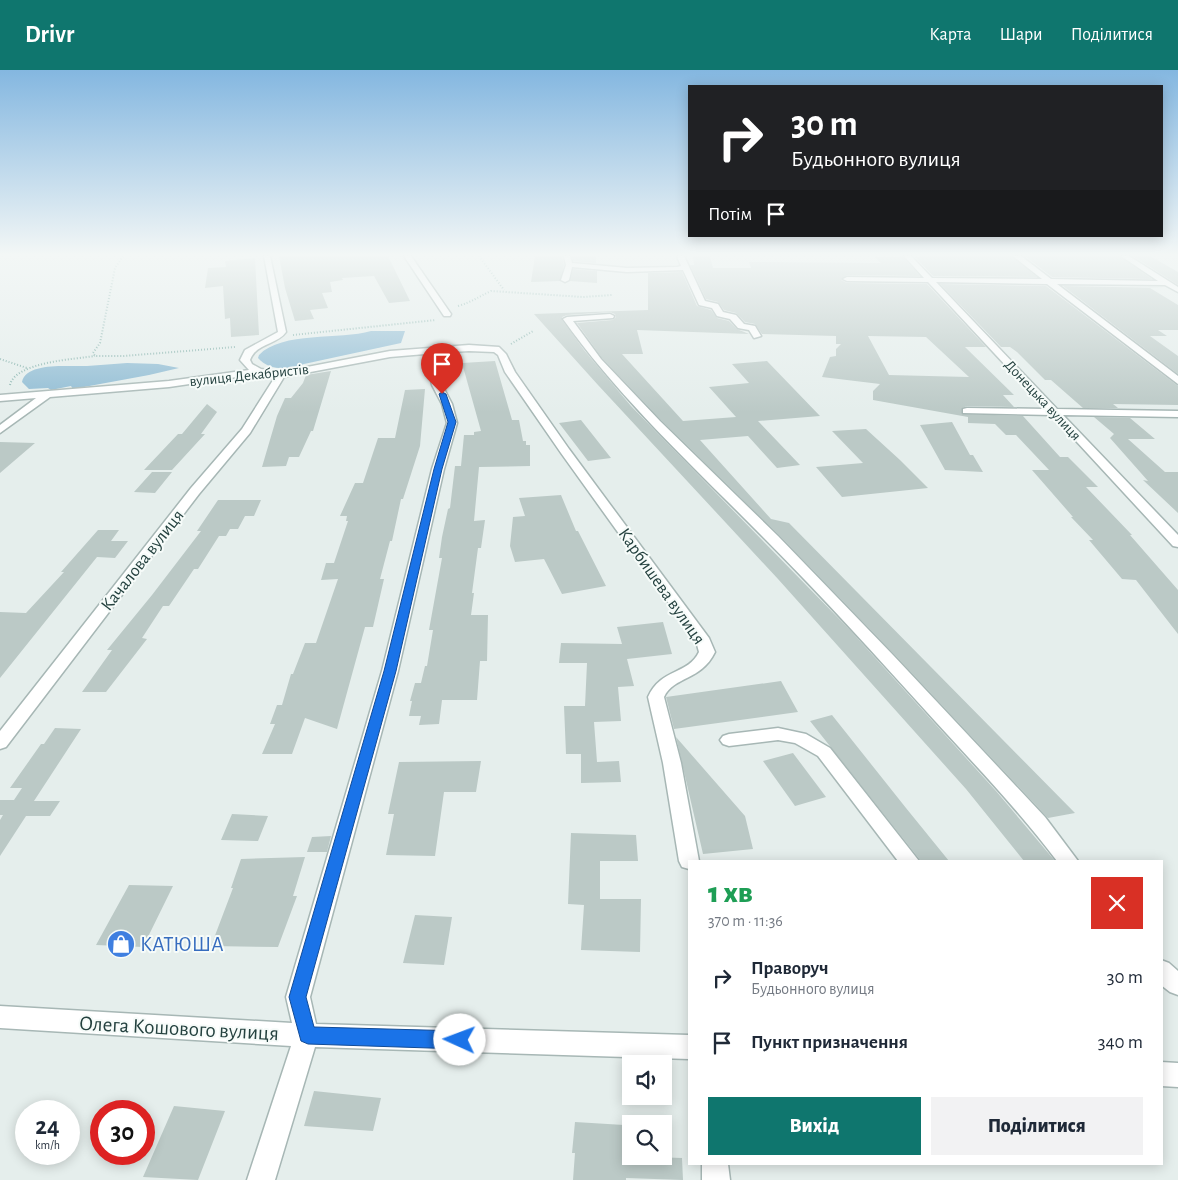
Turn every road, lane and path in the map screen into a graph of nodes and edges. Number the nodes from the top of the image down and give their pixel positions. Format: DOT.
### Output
graph roads {
  1 [pos="107,308"];
  2 [pos="277,308"];
  3 [pos="443,308"];
  4 [pos="716,308"];
  5 [pos="956,308"];
  6 [pos="1084,308"];
  7 [pos="447,314"];
  8 [pos="610,316"];
  9 [pos="533,331"];
  10 [pos="757,336"];
  11 [pos="258,345"];
  12 [pos="496,350"];
  13 [pos="429,352"];
  14 [pos="95,356"];
  15 [pos="0,359"];
  16 [pos="28,368"];
  17 [pos="258,371"];
  18 [pos="281,375"];
  19 [pos="1178,381"];
  20 [pos="46,395"];
  21 [pos="29,396"];
  22 [pos="0,398"];
  23 [pos="967,411"];
  24 [pos="1054,412"];
  25 [pos="1178,414"];
  26 [pos="0,430"];
  27 [pos="1178,543"];
  28 [pos="729,740"];
  29 [pos="0,743"];
  30 [pos="689,860"];
  31 [pos="908,860"];
  32 [pos="1067,860"];
  33 [pos="1163,972"];
  34 [pos="1178,985"];
  35 [pos="0,1017"];
  36 [pos="308,1035"];
  37 [pos="688,1047"];
  38 [pos="715,1165"];
  39 [pos="261,1180"];
  40 [pos="716,1180"];
  1 -- 14 [label="path"];
  2 -- 11 [label="street"];
  3 -- 7 [label="street"];
  4 -- 10 [label="street"];
  5 -- 24 [label="street, Донецька вулиця"];
  6 -- 19 [label="street"];
  8 -- 32 [label="street"];
  9 -- 12 [label="path"];
  11 -- 14 [label="path"];
  11 -- 17 [label="street"];
  12 -- 13 [label="street, вулиця Декабристів"];
  12 -- 30 [label="street, Карбишева вулиця"];
  13 -- 18 [label="street, вулиця Декабристів"];
  13 -- 36 [label="street"];
  14 -- 16 [label="path"];
  15 -- 16 [label="path"];
  16 -- 21 [label="path"];
  17 -- 18 [label="street, вулиця Декабристів"];
  17 -- 20 [label="street, вулиця Декабристів"];
  18 -- 29 [label="street, Качалова вулиця"];
  20 -- 21 [label="street, вулиця Декабристів"];
  20 -- 26 [label="street"];
  21 -- 22 [label="street, вулиця Декабристів"];
  23 -- 24 [label="street"];
  24 -- 25 [label="street"];
  24 -- 27 [label="street, Донецька вулиця"];
  28 -- 31 [label="street"];
  33 -- 34 [label="street"];
  35 -- 36 [label="street, Олега Кошового вулиця"];
  36 -- 37 [label="street, Олега Кошового вулиця"];
  36 -- 39 [label="street"];
  38 -- 40 [label="street"];
}
